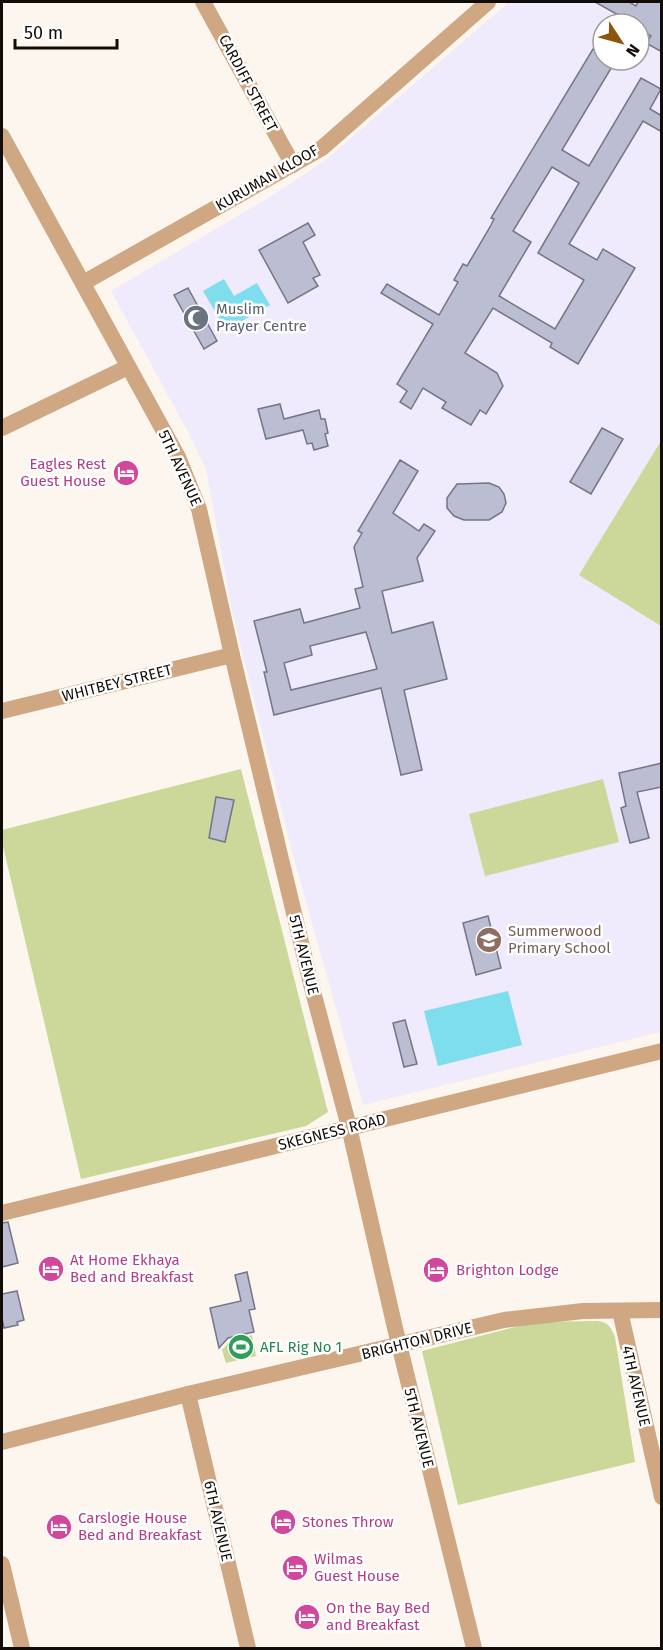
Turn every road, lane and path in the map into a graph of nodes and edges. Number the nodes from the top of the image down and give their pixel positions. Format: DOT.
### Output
graph roads {
  1 [pos="203,2"];
  2 [pos="488,2"];
  3 [pos="2,136"];
  4 [pos="293,165"];
  5 [pos="82,283"];
  6 [pos="128,367"];
  7 [pos="2,428"];
  8 [pos="232,655"];
  9 [pos="2,711"];
  10 [pos="662,1051"];
  11 [pos="349,1127"];
  12 [pos="2,1213"];
  13 [pos="662,1310"];
  14 [pos="620,1311"];
  15 [pos="399,1345"];
  16 [pos="188,1394"];
  17 [pos="2,1442"];
  18 [pos="662,1497"];
  19 [pos="2,1564"];
  20 [pos="22,1648"];
  21 [pos="248,1648"];
  22 [pos="474,1648"];
  1 -- 4 [label="street, CARDIFF STREET"];
  2 -- 4 [label="street, KURUMAN KLOOF"];
  3 -- 5 [label="street, 5TH AVENUE"];
  4 -- 5 [label="street, KURUMAN KLOOF"];
  5 -- 6 [label="street, 5TH AVENUE"];
  6 -- 7 [label="street"];
  6 -- 8 [label="street, 5TH AVENUE"];
  8 -- 9 [label="street, WHITBEY STREET"];
  8 -- 11 [label="street, 5TH AVENUE"];
  10 -- 11 [label="street, SKEGNESS ROAD"];
  11 -- 12 [label="street, SKEGNESS ROAD"];
  11 -- 15 [label="street, 5TH AVENUE"];
  13 -- 14 [label="street, BRIGHTON DRIVE"];
  14 -- 15 [label="street, BRIGHTON DRIVE"];
  14 -- 18 [label="street, 4TH AVENUE"];
  15 -- 16 [label="street, BRIGHTON DRIVE"];
  15 -- 22 [label="street, 5TH AVENUE"];
  16 -- 17 [label="street, BRIGHTON DRIVE"];
  16 -- 21 [label="street, 6TH AVENUE"];
  19 -- 20 [label="street"];
}
